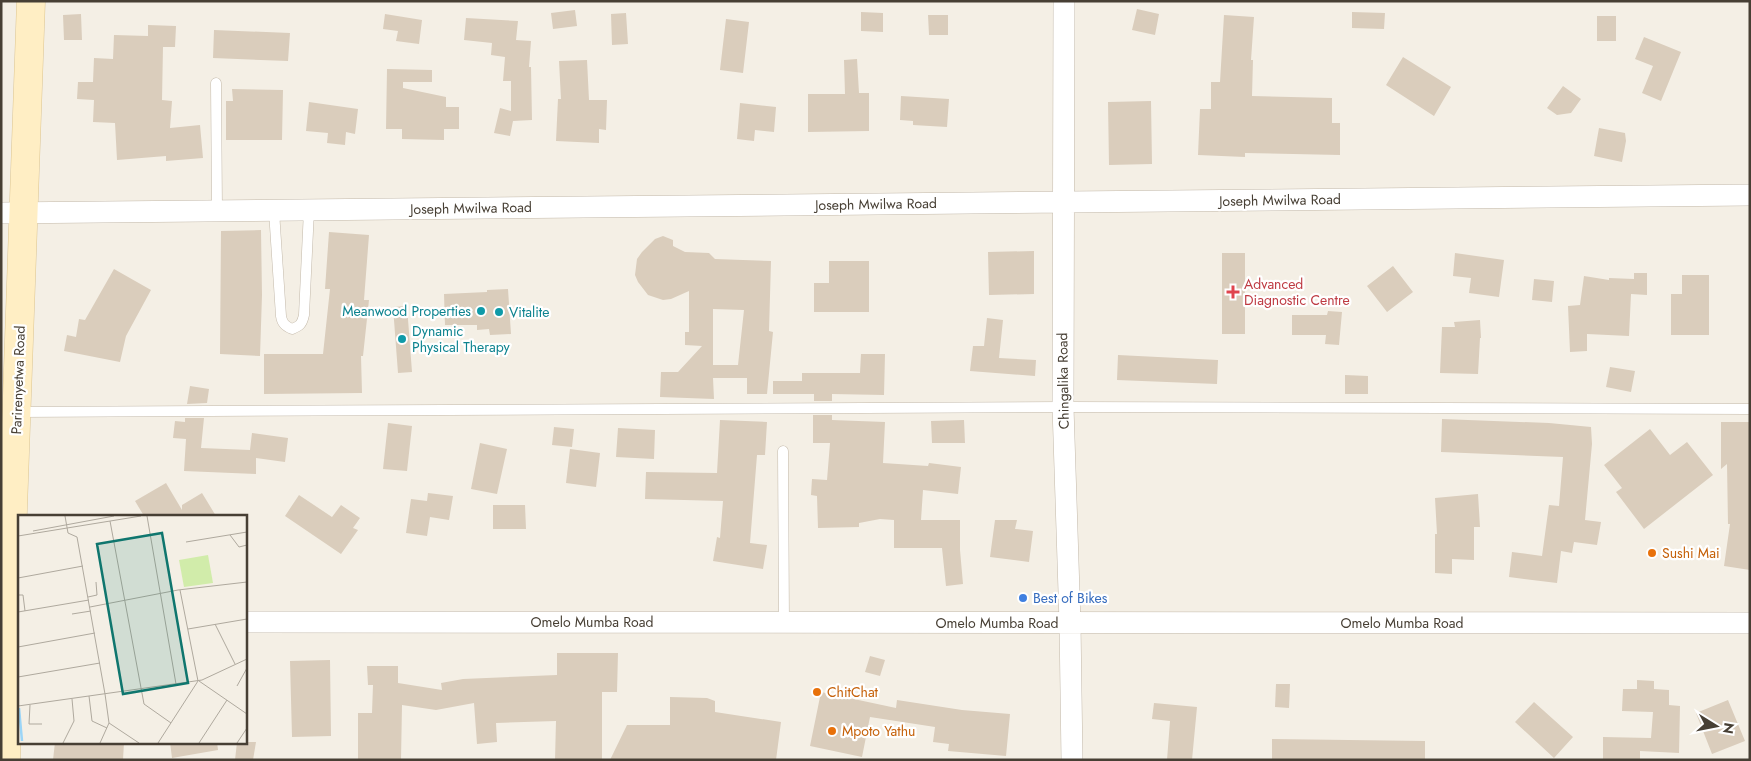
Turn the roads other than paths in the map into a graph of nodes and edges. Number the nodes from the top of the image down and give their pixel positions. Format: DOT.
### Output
graph roads {
  1 [pos="31,1"];
  2 [pos="1064,1"];
  3 [pos="216,83"];
  4 [pos="1750,195"];
  5 [pos="1063,202"];
  6 [pos="274,210"];
  7 [pos="309,210"];
  8 [pos="217,211"];
  9 [pos="13,213"];
  10 [pos="1063,407"];
  11 [pos="1750,409"];
  12 [pos="16,412"];
  13 [pos="783,451"];
  14 [pos="14,622"];
  15 [pos="246,622"];
  16 [pos="784,622"];
  17 [pos="1070,623"];
  18 [pos="1750,623"];
  19 [pos="6,760"];
  20 [pos="1072,760"];
  1 -- 9 [label="main road, Parirenyetwa Road"];
  2 -- 5 [label="street, Chingalika Road"];
  3 -- 8 [label="lane"];
  4 -- 5 [label="street, Joseph Mwilwa Road"];
  5 -- 7 [label="street, Joseph Mwilwa Road"];
  5 -- 10 [label="street, Chingalika Road"];
  6 -- 7 [label="street, Joseph Mwilwa Road"];
  6 -- 7 [label="lane"];
  6 -- 8 [label="street, Joseph Mwilwa Road"];
  8 -- 9 [label="street, Joseph Mwilwa Road"];
  9 -- 12 [label="main road, Parirenyetwa Road"];
  10 -- 11 [label="lane"];
  10 -- 12 [label="lane"];
  10 -- 17 [label="street, Chingalika Road"];
  12 -- 14 [label="main road, Parirenyetwa Road"];
  13 -- 16 [label="lane"];
  14 -- 19 [label="main road, Parirenyetwa Road"];
  15 -- 16 [label="street, Omelo Mumba Road"];
  16 -- 17 [label="street, Omelo Mumba Road"];
  17 -- 18 [label="street, Omelo Mumba Road"];
  17 -- 20 [label="street, Chingalika Road"];
}
